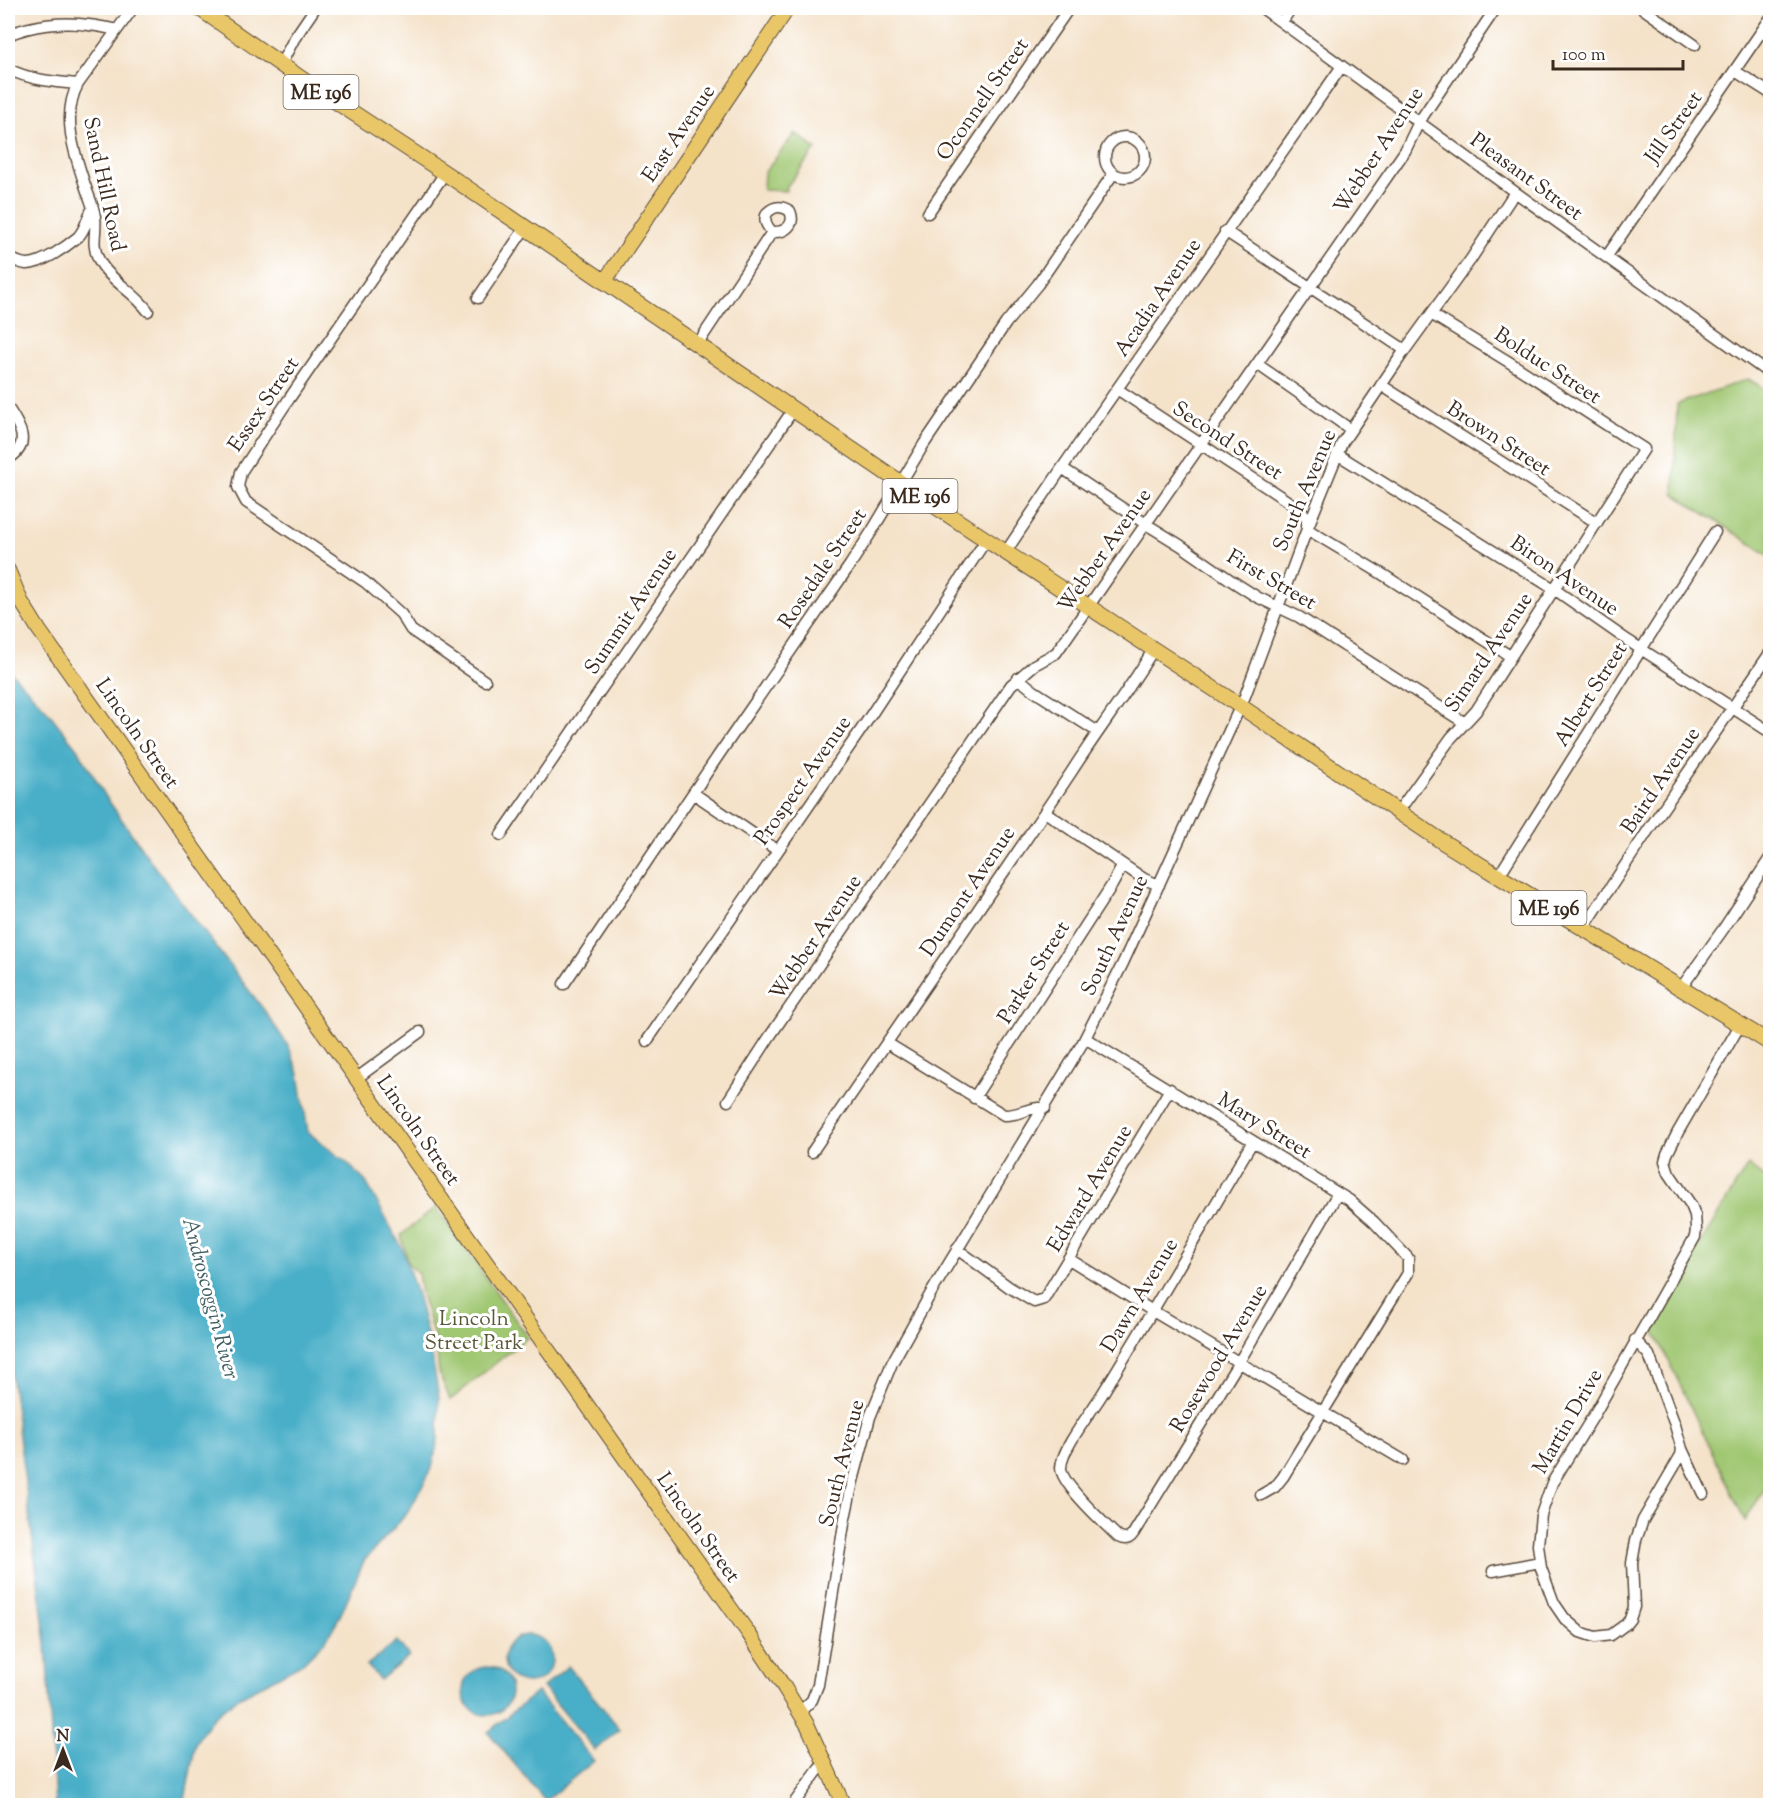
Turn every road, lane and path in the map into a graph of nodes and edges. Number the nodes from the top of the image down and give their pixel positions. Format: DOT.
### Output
graph roads {
  1 [pos="133,8"];
  2 [pos="199,8"];
  3 [pos="315,8"];
  4 [pos="788,8"];
  5 [pos="1070,8"];
  6 [pos="1262,8"];
  7 [pos="1292,8"];
  8 [pos="1496,8"];
  9 [pos="1642,8"];
  10 [pos="1770,19"];
  11 [pos="1282,22"];
  12 [pos="117,30"];
  13 [pos="8,35"];
  14 [pos="1695,45"];
  15 [pos="281,64"];
  16 [pos="1342,66"];
  17 [pos="8,69"];
  18 [pos="1735,71"];
  19 [pos="78,84"];
  20 [pos="1770,93"];
  21 [pos="1419,122"];
  22 [pos="445,173"];
  23 [pos="1113,174"];
  24 [pos="1515,192"];
  25 [pos="93,208"];
  26 [pos="928,213"];
  27 [pos="525,228"];
  28 [pos="1225,231"];
  29 [pos="772,232"];
  30 [pos="1607,256"];
  31 [pos="8,257"];
  32 [pos="604,282"];
  33 [pos="1310,288"];
  34 [pos="478,298"];
  35 [pos="148,311"];
  36 [pos="1431,314"];
  37 [pos="697,345"];
  38 [pos="1405,350"];
  39 [pos="1257,364"];
  40 [pos="1770,374"];
  41 [pos="1381,385"];
  42 [pos="1117,389"];
  43 [pos="8,408"];
  44 [pos="793,410"];
  45 [pos="1350,429"];
  46 [pos="1201,445"];
  47 [pos="1644,449"];
  48 [pos="1337,454"];
  49 [pos="8,459"];
  50 [pos="1062,468"];
  51 [pos="900,483"];
  52 [pos="1597,523"];
  53 [pos="1146,524"];
  54 [pos="1307,529"];
  55 [pos="1715,532"];
  56 [pos="986,540"];
  57 [pos="1005,553"];
  58 [pos="8,570"];
  59 [pos="1554,590"];
  60 [pos="1278,606"];
  61 [pos="1088,607"];
  62 [pos="1642,649"];
  63 [pos="1153,650"];
  64 [pos="1770,654"];
  65 [pos="1510,656"];
  66 [pos="1018,678"];
  67 [pos="485,681"];
  68 [pos="1240,706"];
  69 [pos="1732,708"];
  70 [pos="1465,723"];
  71 [pos="1098,732"];
  72 [pos="1770,732"];
  73 [pos="693,793"];
  74 [pos="1045,812"];
  75 [pos="1398,812"];
  76 [pos="501,835"];
  77 [pos="777,850"];
  78 [pos="1770,858"];
  79 [pos="1123,865"];
  80 [pos="1498,877"];
  81 [pos="1159,885"];
  82 [pos="1583,929"];
  83 [pos="564,984"];
  84 [pos="1681,988"];
  85 [pos="1740,1025"];
  86 [pos="420,1032"];
  87 [pos="1085,1038"];
  88 [pos="647,1041"];
  89 [pos="1770,1041"];
  90 [pos="886,1043"];
  91 [pos="357,1078"];
  92 [pos="1170,1089"];
  93 [pos="974,1098"];
  94 [pos="728,1101"];
  95 [pos="1045,1108"];
  96 [pos="1253,1141"];
  97 [pos="812,1152"];
  98 [pos="1338,1192"];
  99 [pos="957,1249"];
  100 [pos="1069,1259"];
  101 [pos="1151,1310"];
  102 [pos="1635,1340"];
  103 [pos="1239,1362"];
  104 [pos="1323,1413"];
  105 [pos="1682,1449"];
  106 [pos="1403,1460"];
  107 [pos="1703,1494"];
  108 [pos="1261,1495"];
  109 [pos="1126,1539"];
  110 [pos="1540,1562"];
  111 [pos="1493,1570"];
  112 [pos="800,1712"];
  113 [pos="826,1763"];
  114 [pos="792,1806"];
  115 [pos="844,1806"];
  1 -- 12 [label="street, Sand Hill Road"];
  2 -- 15 [label="highway, ME 196"];
  3 -- 15 [label="street"];
  4 -- 32 [label="main road, East Avenue"];
  5 -- 26 [label="street, Oconnell Street"];
  6 -- 11 [label="street, Pleasant Street"];
  7 -- 11 [label="street"];
  8 -- 21 [label="street, Webber Avenue"];
  9 -- 14 [label="street"];
  10 -- 18 [label="street, Jill Street"];
  11 -- 16 [label="street, Pleasant Street"];
  12 -- 13 [label="street"];
  12 -- 19 [label="street, Sand Hill Road"];
  15 -- 22 [label="highway, ME 196"];
  16 -- 21 [label="street, Pleasant Street"];
  16 -- 28 [label="street, Acadia Avenue"];
  17 -- 19 [label="street"];
  18 -- 20 [label="street"];
  18 -- 30 [label="street, Jill Street"];
  19 -- 25 [label="street, Sand Hill Road"];
  21 -- 24 [label="street, Pleasant Street"];
  21 -- 33 [label="street, Webber Avenue"];
  22 -- 27 [label="highway, ME 196"];
  22 -- 67 [label="street, Essex Street"];
  23 -- 51 [label="street, Rosedale Street"];
  24 -- 30 [label="street, Pleasant Street"];
  24 -- 36 [label="street, South Avenue"];
  25 -- 31 [label="street"];
  25 -- 35 [label="street, Sand Hill Road"];
  27 -- 32 [label="highway, ME 196"];
  27 -- 34 [label="street"];
  28 -- 33 [label="street"];
  28 -- 42 [label="street, Acadia Avenue"];
  29 -- 37 [label="street"];
  30 -- 40 [label="street, Pleasant Street"];
  32 -- 37 [label="highway, ME 196"];
  33 -- 38 [label="street"];
  33 -- 39 [label="street, Webber Avenue"];
  36 -- 38 [label="street, South Avenue"];
  36 -- 47 [label="street, Bolduc Street"];
  37 -- 44 [label="highway, ME 196"];
  38 -- 41 [label="street, South Avenue"];
  39 -- 45 [label="street"];
  39 -- 46 [label="street, Webber Avenue"];
  41 -- 45 [label="street, South Avenue"];
  41 -- 52 [label="street, Brown Street"];
  42 -- 46 [label="street, Second Street"];
  42 -- 50 [label="street, Acadia Avenue"];
  43 -- 49 [label="street"];
  44 -- 51 [label="highway, ME 196"];
  44 -- 76 [label="street, Summit Avenue"];
  45 -- 48 [label="street, South Avenue"];
  46 -- 53 [label="street, Webber Avenue"];
  46 -- 54 [label="street, Second Street"];
  47 -- 52 [label="street, Simard Avenue"];
  48 -- 54 [label="street, South Avenue"];
  48 -- 59 [label="street, Biron Avenue"];
  50 -- 53 [label="street, First Street"];
  50 -- 57 [label="street, Acadia Avenue"];
  51 -- 56 [label="highway, ME 196"];
  51 -- 73 [label="street, Rosedale Street"];
  52 -- 59 [label="street, Simard Avenue"];
  53 -- 60 [label="street, First Street"];
  53 -- 61 [label="street, Webber Avenue"];
  54 -- 60 [label="street, South Avenue"];
  54 -- 65 [label="street"];
  55 -- 62 [label="street, Albert Street"];
  56 -- 57 [label="highway, ME 196"];
  56 -- 77 [label="street, Prospect Avenue"];
  57 -- 61 [label="highway, ME 196"];
  58 -- 91 [label="main road, Lincoln Street"];
  59 -- 62 [label="street, Biron Avenue"];
  59 -- 65 [label="street, Simard Avenue"];
  60 -- 68 [label="street, South Avenue"];
  60 -- 70 [label="street, First Street"];
  61 -- 63 [label="highway, ME 196"];
  61 -- 66 [label="street, Webber Avenue"];
  62 -- 69 [label="street, Biron Avenue"];
  62 -- 80 [label="street, Albert Street"];
  63 -- 68 [label="highway, ME 196"];
  63 -- 71 [label="street, Dumont Avenue"];
  64 -- 69 [label="street, Baird Avenue"];
  65 -- 70 [label="street, Simard Avenue"];
  66 -- 71 [label="street"];
  66 -- 94 [label="street, Webber Avenue"];
  68 -- 75 [label="highway, ME 196"];
  68 -- 81 [label="street, South Avenue"];
  69 -- 72 [label="street, Biron Avenue"];
  69 -- 82 [label="street, Baird Avenue"];
  70 -- 75 [label="street, Simard Avenue"];
  71 -- 74 [label="street, Dumont Avenue"];
  73 -- 77 [label="street"];
  73 -- 83 [label="street, Rosedale Street"];
  74 -- 79 [label="street"];
  74 -- 90 [label="street, Dumont Avenue"];
  75 -- 80 [label="highway, ME 196"];
  77 -- 88 [label="street, Prospect Avenue"];
  78 -- 84 [label="street"];
  79 -- 81 [label="street"];
  79 -- 93 [label="street, Parker Street"];
  80 -- 82 [label="highway, ME 196"];
  81 -- 87 [label="street, South Avenue"];
  82 -- 84 [label="highway, ME 196"];
  84 -- 85 [label="highway, ME 196"];
  85 -- 89 [label="highway, ME 196"];
  85 -- 102 [label="street, Martin Drive"];
  86 -- 91 [label="street"];
  87 -- 92 [label="street, Mary Street"];
  87 -- 95 [label="street, South Avenue"];
  90 -- 93 [label="street"];
  90 -- 97 [label="street, Dumont Avenue"];
  91 -- 112 [label="main road, Lincoln Street"];
  92 -- 96 [label="street, Mary Street"];
  92 -- 100 [label="street, Edward Avenue"];
  93 -- 95 [label="street"];
  95 -- 99 [label="street, South Avenue"];
  96 -- 98 [label="street, Mary Street"];
  96 -- 101 [label="street, Dawn Avenue"];
  98 -- 103 [label="street, Rosewood Avenue"];
  98 -- 104 [label="street, Mary Street"];
  99 -- 100 [label="street, Edward Avenue"];
  99 -- 112 [label="street, South Avenue"];
  100 -- 101 [label="street"];
  101 -- 103 [label="street"];
  101 -- 109 [label="street, Dawn Avenue"];
  102 -- 105 [label="street"];
  102 -- 110 [label="street, Martin Drive"];
  103 -- 104 [label="street"];
  103 -- 109 [label="street, Rosewood Avenue"];
  104 -- 106 [label="street"];
  104 -- 108 [label="street"];
  105 -- 107 [label="street"];
  105 -- 110 [label="street, Martin Drive"];
  110 -- 111 [label="street"];
  112 -- 113 [label="main road, Lincoln Street"];
  113 -- 114 [label="street"];
  113 -- 115 [label="main road, Lincoln Street"];
}
